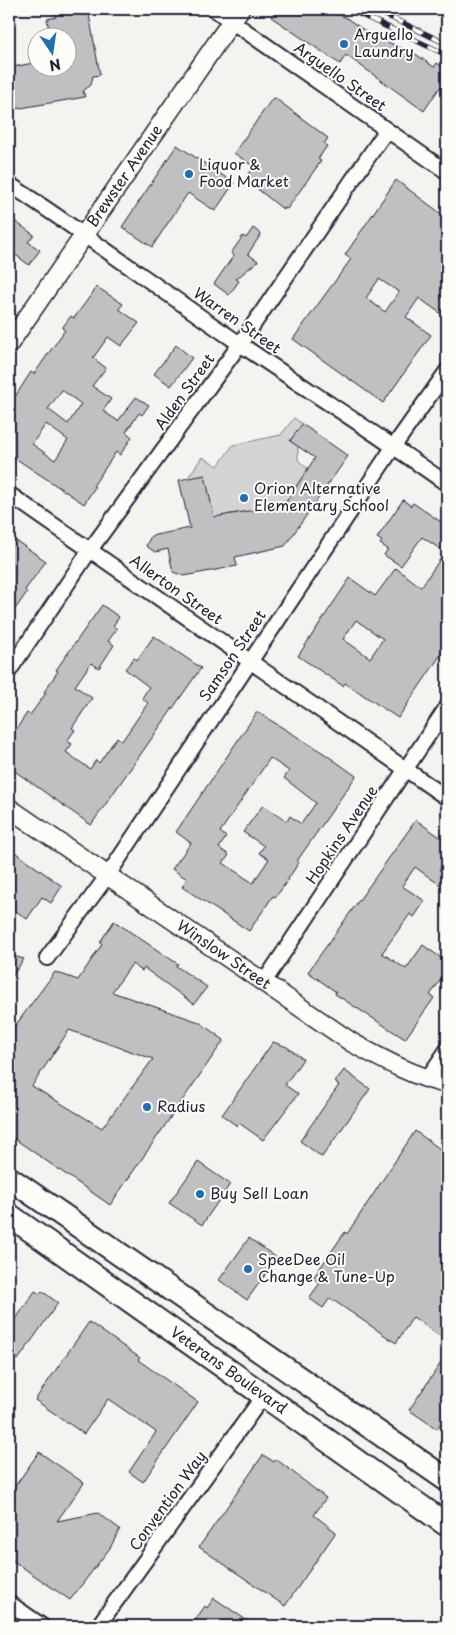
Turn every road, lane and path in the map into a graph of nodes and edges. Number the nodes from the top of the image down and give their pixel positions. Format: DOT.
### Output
graph roads {
  1 [pos="214,9"];
  2 [pos="236,15"];
  3 [pos="386,131"];
  4 [pos="447,172"];
  5 [pos="9,184"];
  6 [pos="84,233"];
  7 [pos="9,344"];
  8 [pos="240,344"];
  9 [pos="447,371"];
  10 [pos="394,446"];
  11 [pos="447,484"];
  12 [pos="9,494"];
  13 [pos="90,550"];
  14 [pos="249,661"];
  15 [pos="9,672"];
  16 [pos="447,707"];
  17 [pos="405,770"];
  18 [pos="447,798"];
  19 [pos="9,808"];
  20 [pos="108,875"];
  21 [pos="47,958"];
  22 [pos="264,982"];
  23 [pos="447,1050"];
  24 [pos="427,1079"];
  25 [pos="447,1084"];
  26 [pos="9,1178"];
  27 [pos="9,1196"];
  28 [pos="9,1215"];
  29 [pos="93,1236"];
  30 [pos="264,1395"];
  31 [pos="320,1395"];
  32 [pos="447,1480"];
  33 [pos="447,1525"];
  34 [pos="9,1603"];
  35 [pos="42,1626"];
  36 [pos="98,1626"];
  1 -- 2 [label="street, Arguello Street"];
  2 -- 3 [label="street, Arguello Street"];
  2 -- 6 [label="street, Brewster Avenue"];
  3 -- 4 [label="street, Arguello Street"];
  3 -- 8 [label="street, Alden Street"];
  5 -- 6 [label="street, Warren Street"];
  6 -- 7 [label="street, Brewster Avenue"];
  6 -- 8 [label="street, Warren Street"];
  8 -- 10 [label="street, Warren Street"];
  8 -- 13 [label="street, Alden Street"];
  9 -- 10 [label="street, Samson Street"];
  10 -- 11 [label="street, Warren Street"];
  10 -- 14 [label="street, Samson Street"];
  12 -- 13 [label="street, Allerton Street"];
  13 -- 14 [label="street, Allerton Street"];
  13 -- 15 [label="street, Alden Street"];
  14 -- 17 [label="street, Allerton Street"];
  14 -- 20 [label="street, Samson Street"];
  16 -- 17 [label="street, Hopkins Avenue"];
  17 -- 18 [label="street, Allerton Street"];
  17 -- 22 [label="street, Hopkins Avenue"];
  19 -- 20 [label="street, Winslow Street"];
  20 -- 21 [label="street, Samson Street"];
  20 -- 22 [label="street, Winslow Street"];
  22 -- 24 [label="street, Winslow Street"];
  23 -- 24 [label="street"];
  24 -- 25 [label="street, Winslow Street"];
  26 -- 29 [label="main road"];
  27 -- 29 [label="main road"];
  28 -- 30 [label="main road, Veterans Boulevard"];
  29 -- 31 [label="main road"];
  30 -- 31 [label="main road"];
  30 -- 33 [label="main road, Veterans Boulevard"];
  30 -- 36 [label="street, Convention Way"];
  31 -- 32 [label="main road"];
  34 -- 35 [label="street"];
}
